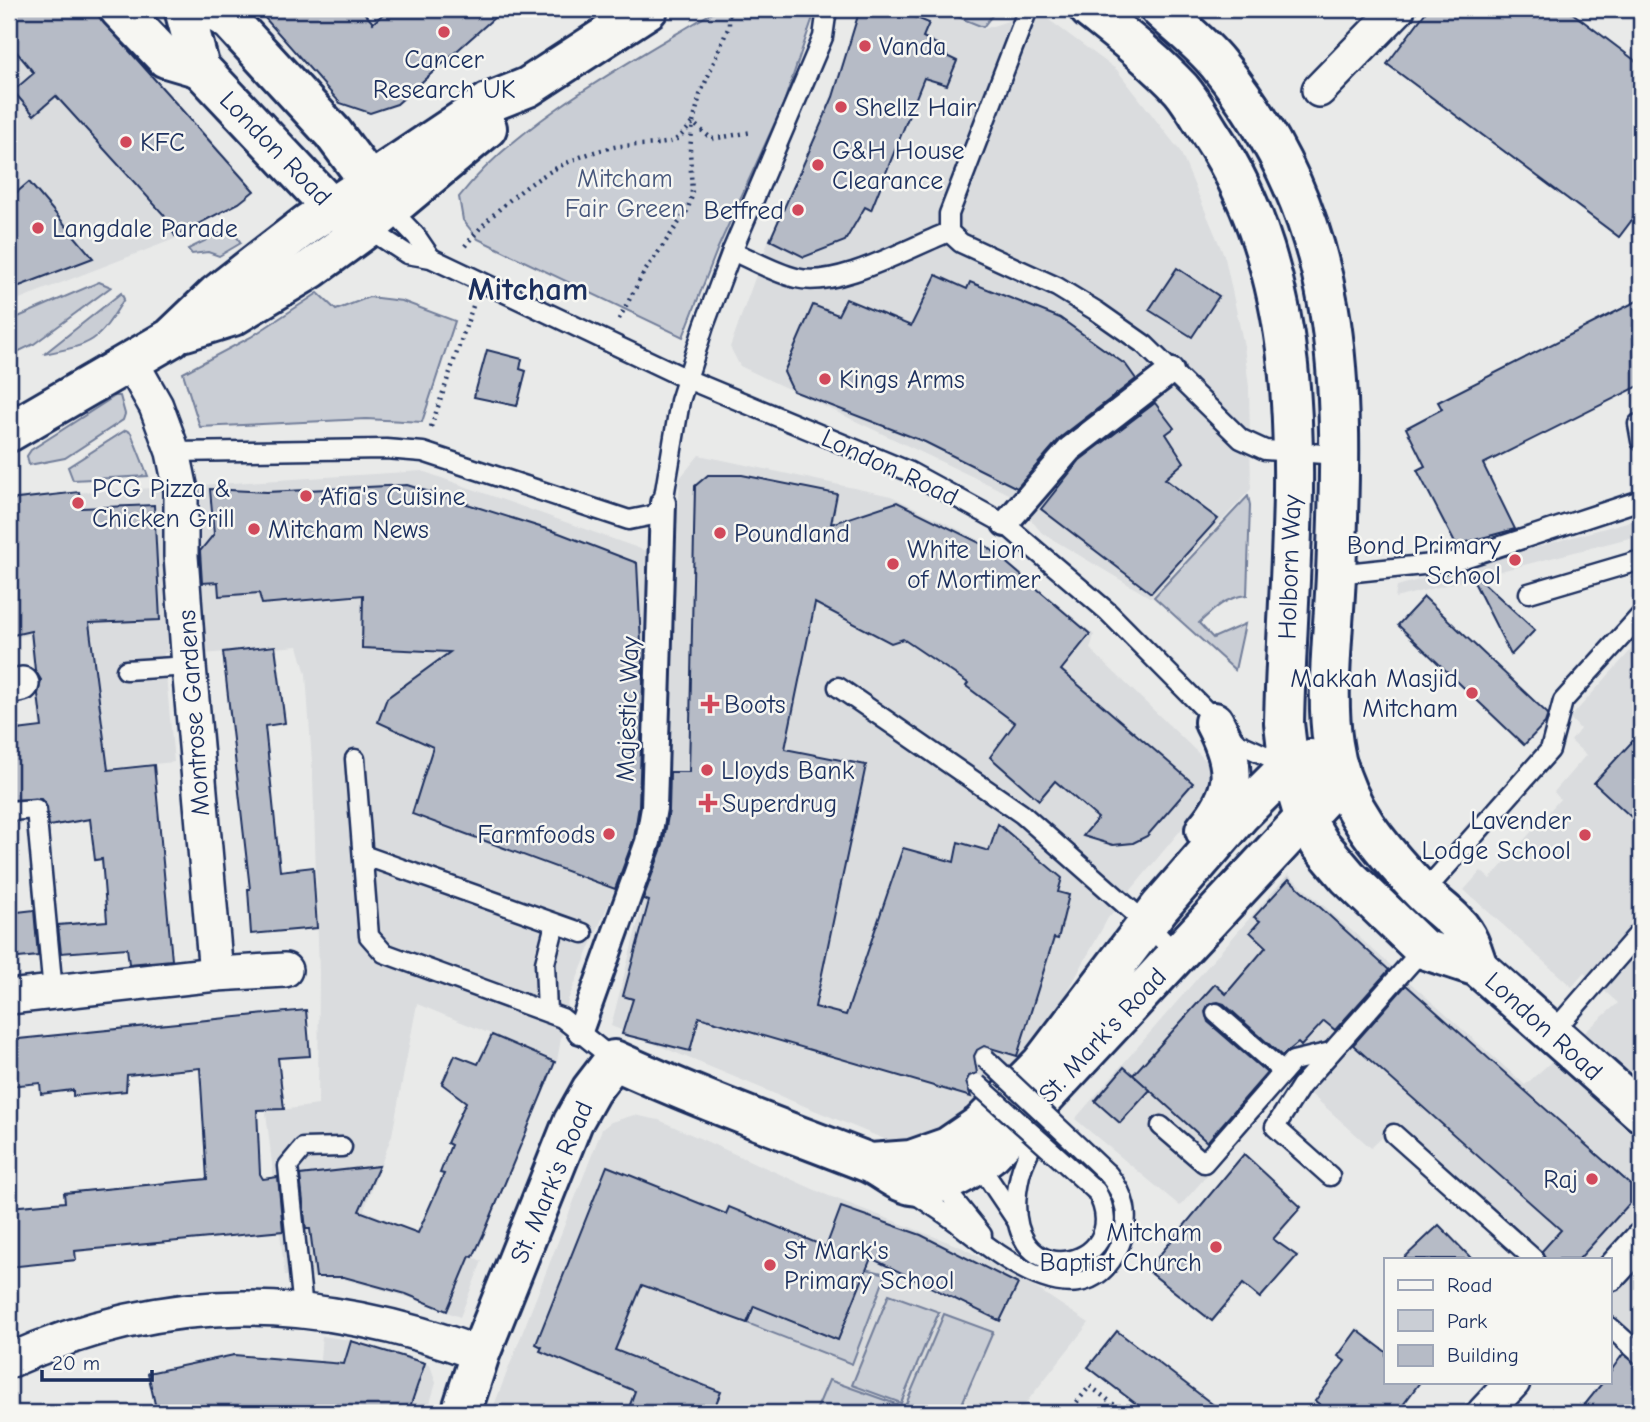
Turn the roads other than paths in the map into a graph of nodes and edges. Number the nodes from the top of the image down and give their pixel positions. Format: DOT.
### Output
graph roads {
  1 [pos="119,9"];
  2 [pos="184,9"];
  3 [pos="210,9"];
  4 [pos="648,9"];
  5 [pos="827,9"];
  6 [pos="1028,9"];
  7 [pos="1089,9"];
  8 [pos="1160,9"];
  9 [pos="1398,9"];
  10 [pos="200,68"];
  11 [pos="1319,90"];
  12 [pos="331,207"];
  13 [pos="375,207"];
  14 [pos="949,232"];
  15 [pos="732,251"];
  16 [pos="431,258"];
  17 [pos="181,332"];
  18 [pos="131,362"];
  19 [pos="1171,371"];
  20 [pos="687,379"];
  21 [pos="9,432"];
  22 [pos="173,452"];
  23 [pos="1292,453"];
  24 [pos="1339,454"];
  25 [pos="1641,500"];
  26 [pos="663,503"];
  27 [pos="1005,524"];
  28 [pos="1641,560"];
  29 [pos="1336,574"];
  30 [pos="1530,593"];
  31 [pos="1641,615"];
  32 [pos="189,666"];
  33 [pos="126,670"];
  34 [pos="838,687"];
  35 [pos="1214,722"];
  36 [pos="355,759"];
  37 [pos="1289,766"];
  38 [pos="1339,769"];
  39 [pos="9,811"];
  40 [pos="1304,817"];
  41 [pos="363,855"];
  42 [pos="1423,893"];
  43 [pos="1142,919"];
  44 [pos="555,923"];
  45 [pos="1641,931"];
  46 [pos="583,933"];
  47 [pos="1423,949"];
  48 [pos="1177,955"];
  49 [pos="1478,967"];
  50 [pos="285,970"];
  51 [pos="216,974"];
  52 [pos="52,992"];
  53 [pos="9,997"];
  54 [pos="547,1012"];
  55 [pos="1216,1013"];
  56 [pos="580,1031"];
  57 [pos="1552,1033"];
  58 [pos="1331,1052"];
  59 [pos="985,1058"];
  60 [pos="614,1060"];
  61 [pos="1071,1066"];
  62 [pos="1283,1072"];
  63 [pos="977,1084"];
  64 [pos="1641,1112"];
  65 [pos="1161,1126"];
  66 [pos="1394,1134"];
  67 [pos="342,1147"];
  68 [pos="958,1163"];
  69 [pos="884,1172"];
  70 [pos="1330,1176"];
  71 [pos="1017,1221"];
  72 [pos="1641,1240"];
  73 [pos="995,1254"];
  74 [pos="1533,1258"];
  75 [pos="1612,1273"];
  76 [pos="303,1310"];
  77 [pos="1612,1329"];
  78 [pos="480,1354"];
  79 [pos="1641,1355"];
  80 [pos="9,1361"];
  81 [pos="1511,1384"];
  82 [pos="464,1412"];
  83 [pos="1484,1413"];
  1 -- 10 [label="main road, London Road"];
  2 -- 10 [label="main road, London Road"];
  3 -- 13 [label="main road"];
  4 -- 13 [label="main road"];
  5 -- 15 [label="lane, Majestic Way"];
  6 -- 14 [label="lane"];
  7 -- 23 [label="main road, Holborn Way"];
  8 -- 24 [label="main road, Holborn Way"];
  9 -- 11 [label="street"];
  10 -- 12 [label="main road, London Road"];
  12 -- 13 [label="main road, London Road"];
  12 -- 17 [label="main road"];
  13 -- 16 [label="lane, London Road"];
  13 -- 16 [label="lane, London Road"];
  13 -- 17 [label="main road"];
  14 -- 15 [label="lane"];
  14 -- 19 [label="lane"];
  15 -- 20 [label="lane, Majestic Way"];
  16 -- 20 [label="lane, London Road"];
  17 -- 18 [label="main road"];
  18 -- 21 [label="main road"];
  18 -- 22 [label="street, Montrose Gardens"];
  19 -- 23 [label="lane"];
  19 -- 27 [label="street"];
  20 -- 26 [label="lane, Majestic Way"];
  20 -- 27 [label="lane, London Road"];
  22 -- 26 [label="lane"];
  22 -- 32 [label="street, Montrose Gardens"];
  23 -- 24 [label="lane"];
  23 -- 37 [label="main road, Holborn Way"];
  24 -- 29 [label="main road, Holborn Way"];
  25 -- 29 [label="lane"];
  26 -- 56 [label="street, Majestic Way"];
  27 -- 35 [label="lane, London Road"];
  28 -- 30 [label="lane"];
  29 -- 38 [label="main road, Holborn Way"];
  31 -- 42 [label="lane"];
  32 -- 33 [label="lane"];
  32 -- 51 [label="street, Montrose Gardens"];
  34 -- 43 [label="lane"];
  35 -- 37 [label="lane, London Road"];
  35 -- 43 [label="main road"];
  36 -- 41 [label="lane"];
  37 -- 38 [label="main road"];
  37 -- 40 [label="main road, Holborn Way"];
  37 -- 43 [label="main road, St. Mark's Road"];
  38 -- 40 [label="main road, St. Mark's Road"];
  38 -- 42 [label="main road, Holborn Way"];
  39 -- 52 [label="lane"];
  40 -- 47 [label="main road, Holborn Way"];
  40 -- 48 [label="main road, St. Mark's Road"];
  41 -- 44 [label="lane"];
  41 -- 54 [label="lane"];
  42 -- 49 [label="main road, Holborn Way"];
  43 -- 48 [label="lane"];
  43 -- 68 [label="main road, St. Mark's Road"];
  44 -- 46 [label="lane"];
  44 -- 54 [label="lane"];
  45 -- 57 [label="lane"];
  47 -- 49 [label="main road, Holborn Way"];
  47 -- 58 [label="lane"];
  48 -- 61 [label="main road, St. Mark's Road"];
  49 -- 57 [label="main road, London Road"];
  50 -- 51 [label="street"];
  51 -- 52 [label="street"];
  52 -- 53 [label="street"];
  54 -- 56 [label="lane"];
  55 -- 62 [label="lane"];
  56 -- 60 [label="lane"];
  57 -- 64 [label="main road, London Road"];
  58 -- 62 [label="lane"];
  58 -- 70 [label="lane"];
  59 -- 73 [label="lane, bridge"];
  60 -- 69 [label="main road, St. Mark's Road"];
  60 -- 78 [label="main road, St. Mark's Road"];
  61 -- 68 [label="main road, St. Mark's Road"];
  61 -- 71 [label="lane"];
  62 -- 65 [label="lane"];
  63 -- 71 [label="lane, bridge"];
  66 -- 74 [label="lane"];
  67 -- 76 [label="lane"];
  68 -- 69 [label="main road, St. Mark's Road"];
  68 -- 71 [label="lane"];
  68 -- 73 [label="lane"];
  69 -- 73 [label="lane"];
  72 -- 75 [label="street"];
  76 -- 78 [label="street"];
  76 -- 80 [label="street"];
  77 -- 79 [label="lane"];
  78 -- 82 [label="main road, St. Mark's Road"];
  81 -- 83 [label="street"];
}
